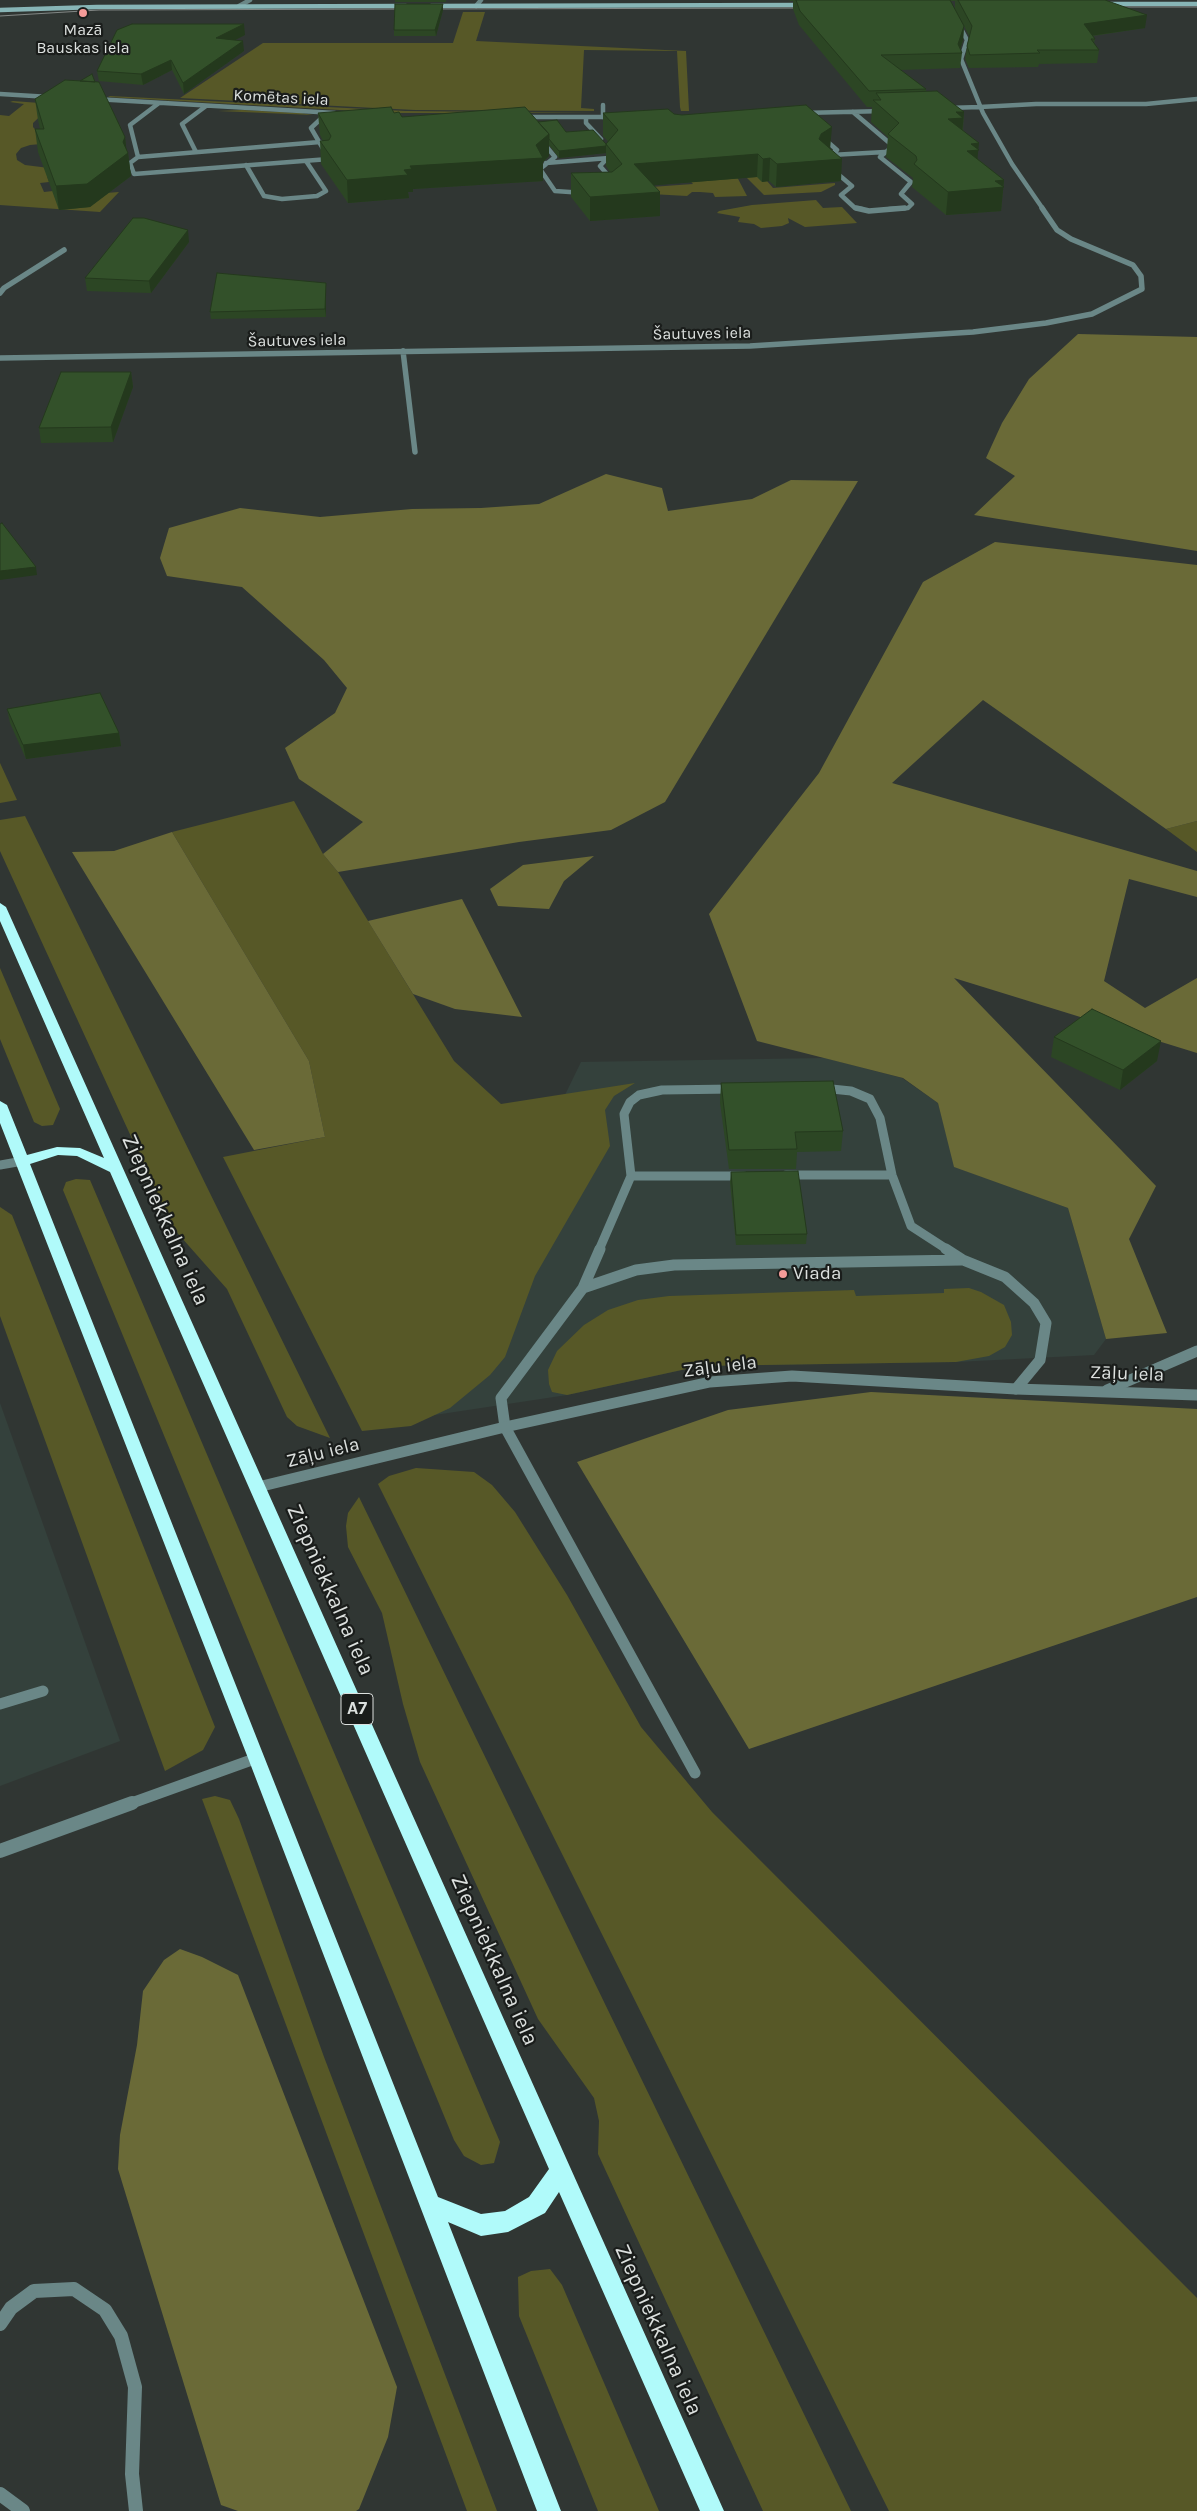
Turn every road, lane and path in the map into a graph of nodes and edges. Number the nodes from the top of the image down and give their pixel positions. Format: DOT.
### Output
graph roads {
  1 [pos="250,0"];
  2 [pos="481,0"];
  3 [pos="1100,4"];
  4 [pos="1197,4"];
  5 [pos="814,5"];
  6 [pos="239,6"];
  7 [pos="412,6"];
  8 [pos="421,6"];
  9 [pos="476,6"];
  10 [pos="0,10"];
  11 [pos="954,16"];
  12 [pos="0,94"];
  13 [pos="53,97"];
  14 [pos="86,99"];
  15 [pos="1197,99"];
  16 [pos="158,103"];
  17 [pos="603,105"];
  18 [pos="206,106"];
  19 [pos="980,107"];
  20 [pos="941,109"];
  21 [pos="892,110"];
  22 [pos="853,112"];
  23 [pos="327,113"];
  24 [pos="344,114"];
  25 [pos="517,117"];
  26 [pos="586,117"];
  27 [pos="603,117"];
  28 [pos="622,117"];
  29 [pos="803,120"];
  30 [pos="817,132"];
  31 [pos="538,136"];
  32 [pos="603,141"];
  33 [pos="320,142"];
  34 [pos="608,147"];
  35 [pos="196,152"];
  36 [pos="885,152"];
  37 [pos="831,155"];
  38 [pos="138,156"];
  39 [pos="609,158"];
  40 [pos="306,160"];
  41 [pos="545,163"];
  42 [pos="246,165"];
  43 [pos="618,187"];
  44 [pos="593,192"];
  45 [pos="64,250"];
  46 [pos="0,293"];
  47 [pos="403,351"];
  48 [pos="0,358"];
  49 [pos="414,452"];
  50 [pos="0,908"];
  51 [pos="807,1088"];
  52 [pos="740,1089"];
  53 [pos="0,1104"];
  54 [pos="23,1162"];
  55 [pos="0,1165"];
  56 [pos="116,1169"];
  57 [pos="892,1175"];
  58 [pos="631,1176"];
  59 [pos="757,1176"];
  60 [pos="776,1176"];
  61 [pos="963,1260"];
  62 [pos="583,1288"];
  63 [pos="1197,1351"];
  64 [pos="1016,1389"];
  65 [pos="1107,1390"];
  66 [pos="1197,1395"];
  67 [pos="505,1428"];
  68 [pos="258,1486"];
  69 [pos="43,1691"];
  70 [pos="0,1704"];
  71 [pos="257,1758"];
  72 [pos="695,1773"];
  73 [pos="0,1851"];
  74 [pos="560,2170"];
  75 [pos="430,2204"];
  76 [pos="0,2324"];
  77 [pos="0,2494"];
  78 [pos="23,2511"];
  79 [pos="136,2511"];
  80 [pos="548,2511"];
  81 [pos="712,2511"];
  1 -- 6 [label="street"];
  2 -- 9 [label="street"];
  3 -- 4 [label="street"];
  5 -- 9 [label="street"];
  6 -- 7 [label="street"];
  6 -- 10 [label="street"];
  8 -- 9 [label="street"];
  11 -- 19 [label="street"];
  12 -- 13 [label="street"];
  14 -- 16 [label="street, Komētas iela"];
  15 -- 19 [label="street"];
  16 -- 18 [label="street, Komētas iela"];
  16 -- 38 [label="street"];
  17 -- 27 [label="street"];
  18 -- 23 [label="street, Komētas iela"];
  18 -- 35 [label="street"];
  19 -- 20 [label="street"];
  19 -- 47 [label="street, Šautuves iela"];
  21 -- 22 [label="street"];
  22 -- 29 [label="street"];
  22 -- 36 [label="street"];
  23 -- 24 [label="street, Komētas iela"];
  23 -- 33 [label="street"];
  25 -- 26 [label="street"];
  26 -- 27 [label="street"];
  26 -- 32 [label="street"];
  27 -- 28 [label="street"];
  30 -- 37 [label="street"];
  31 -- 41 [label="street"];
  33 -- 35 [label="street"];
  33 -- 40 [label="street"];
  34 -- 39 [label="street"];
  35 -- 38 [label="street"];
  36 -- 37 [label="street"];
  36 -- 37 [label="street"];
  38 -- 42 [label="street"];
  39 -- 41 [label="street"];
  39 -- 43 [label="street"];
  40 -- 42 [label="street"];
  40 -- 42 [label="street"];
  41 -- 44 [label="street"];
  45 -- 46 [label="street"];
  47 -- 48 [label="street, Šautuves iela"];
  47 -- 49 [label="street"];
  50 -- 56 [label="highway, Ziepniekkalna iela / A7"];
  51 -- 57 [label="street"];
  52 -- 58 [label="street"];
  53 -- 54 [label="highway"];
  54 -- 55 [label="street"];
  54 -- 56 [label="highway"];
  54 -- 71 [label="highway"];
  56 -- 68 [label="highway, Ziepniekkalna iela / A7"];
  57 -- 60 [label="street"];
  57 -- 61 [label="street"];
  58 -- 59 [label="street"];
  58 -- 62 [label="street"];
  61 -- 62 [label="street"];
  61 -- 64 [label="street"];
  62 -- 67 [label="street"];
  63 -- 65 [label="street"];
  64 -- 65 [label="street, Zāļu iela"];
  64 -- 67 [label="street, Zāļu iela"];
  65 -- 66 [label="street, Zāļu iela"];
  67 -- 68 [label="street, Zāļu iela"];
  67 -- 72 [label="street"];
  68 -- 74 [label="highway, Ziepniekkalna iela / A7"];
  69 -- 70 [label="street"];
  71 -- 73 [label="street"];
  71 -- 75 [label="highway"];
  74 -- 75 [label="highway"];
  74 -- 81 [label="highway, Ziepniekkalna iela / A7"];
  75 -- 80 [label="highway"];
  76 -- 79 [label="street"];
  77 -- 78 [label="street"];
}
